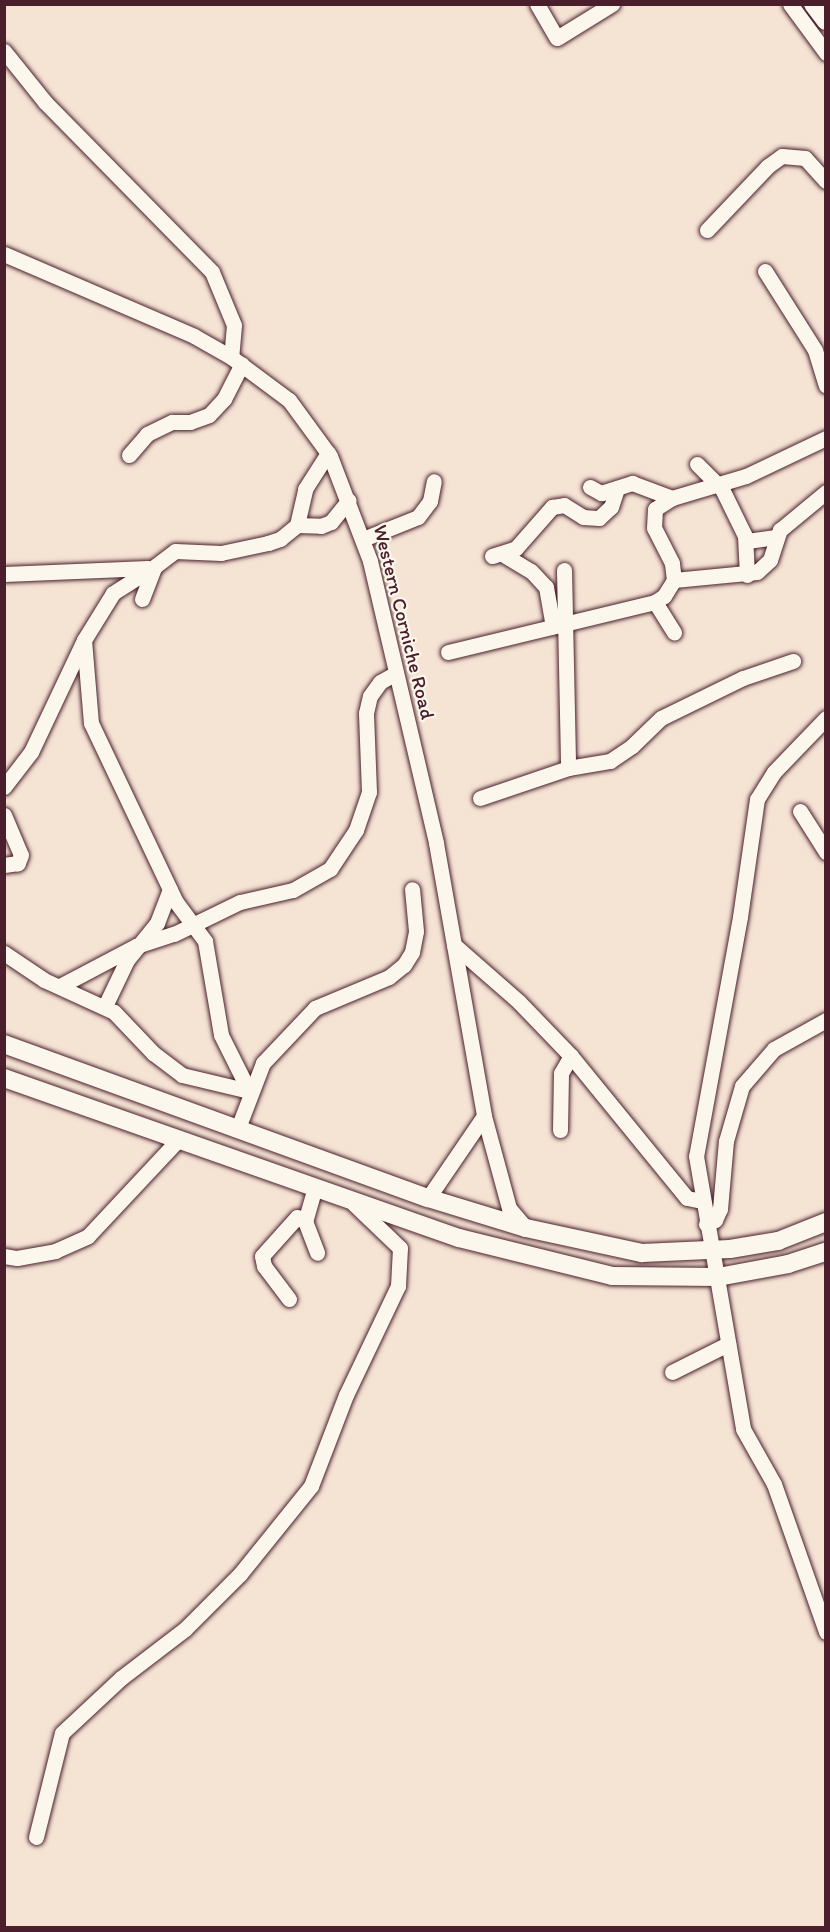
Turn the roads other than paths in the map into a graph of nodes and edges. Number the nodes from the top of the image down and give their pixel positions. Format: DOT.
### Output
graph roads {
  1 [pos="537,4"];
  2 [pos="612,4"];
  3 [pos="790,4"];
  4 [pos="813,4"];
  5 [pos="825,21"];
  6 [pos="4,51"];
  7 [pos="825,53"];
  8 [pos="825,181"];
  9 [pos="707,230"];
  10 [pos="4,254"];
  11 [pos="765,271"];
  12 [pos="820,346"];
  13 [pos="236,361"];
  14 [pos="825,385"];
  15 [pos="825,438"];
  16 [pos="328,453"];
  17 [pos="129,455"];
  18 [pos="697,464"];
  19 [pos="434,481"];
  20 [pos="718,484"];
  21 [pos="590,487"];
  22 [pos="617,488"];
  23 [pos="825,492"];
  24 [pos="672,498"];
  25 [pos="349,500"];
  26 [pos="297,525"];
  27 [pos="776,537"];
  28 [pos="363,539"];
  29 [pos="747,541"];
  30 [pos="154,567"];
  31 [pos="564,570"];
  32 [pos="4,574"];
  33 [pos="747,575"];
  34 [pos="674,580"];
  35 [pos="142,599"];
  36 [pos="655,602"];
  37 [pos="560,625"];
  38 [pos="674,633"];
  39 [pos="84,640"];
  40 [pos="448,652"];
  41 [pos="793,661"];
  42 [pos="396,673"];
  43 [pos="825,718"];
  44 [pos="568,768"];
  45 [pos="4,787"];
  46 [pos="480,798"];
  47 [pos="800,812"];
  48 [pos="4,816"];
  49 [pos="825,852"];
  50 [pos="4,865"];
  51 [pos="170,888"];
  52 [pos="412,889"];
  53 [pos="194,925"];
  54 [pos="454,945"];
  55 [pos="136,946"];
  56 [pos="4,953"];
  57 [pos="60,986"];
  58 [pos="105,1006"];
  59 [pos="825,1020"];
  60 [pos="4,1044"];
  61 [pos="571,1056"];
  62 [pos="4,1078"];
  63 [pos="249,1091"];
  64 [pos="484,1116"];
  65 [pos="238,1128"];
  66 [pos="560,1130"];
  67 [pos="177,1141"];
  68 [pos="315,1187"];
  69 [pos="347,1198"];
  70 [pos="428,1198"];
  71 [pos="702,1201"];
  72 [pos="305,1221"];
  73 [pos="825,1222"];
  74 [pos="706,1224"];
  75 [pos="526,1228"];
  76 [pos="710,1250"];
  77 [pos="825,1252"];
  78 [pos="317,1253"];
  79 [pos="4,1256"];
  80 [pos="718,1277"];
  81 [pos="289,1299"];
  82 [pos="728,1344"];
  83 [pos="672,1372"];
  84 [pos="825,1632"];
  85 [pos="36,1837"];
  1 -- 2 [label="street"];
  3 -- 7 [label="street"];
  4 -- 5 [label="main road"];
  6 -- 13 [label="street"];
  8 -- 9 [label="street"];
  10 -- 13 [label="street, Western Corniche Road"];
  11 -- 12 [label="street"];
  12 -- 14 [label="street"];
  13 -- 16 [label="street, Western Corniche Road"];
  13 -- 17 [label="street"];
  15 -- 20 [label="street"];
  16 -- 25 [label="street, Western Corniche Road"];
  16 -- 26 [label="street"];
  18 -- 20 [label="street"];
  19 -- 28 [label="street"];
  20 -- 24 [label="street"];
  20 -- 29 [label="street"];
  21 -- 22 [label="street"];
  22 -- 24 [label="street"];
  22 -- 37 [label="street"];
  23 -- 27 [label="street"];
  24 -- 34 [label="street"];
  25 -- 26 [label="street"];
  25 -- 28 [label="street, Western Corniche Road"];
  26 -- 30 [label="street"];
  27 -- 29 [label="street"];
  27 -- 33 [label="street"];
  28 -- 42 [label="street, Western Corniche Road"];
  29 -- 33 [label="street"];
  30 -- 32 [label="street"];
  30 -- 35 [label="street"];
  30 -- 39 [label="street"];
  31 -- 37 [label="street"];
  33 -- 34 [label="street"];
  34 -- 36 [label="street"];
  36 -- 37 [label="street"];
  36 -- 38 [label="street"];
  37 -- 40 [label="street"];
  37 -- 44 [label="street"];
  39 -- 45 [label="street"];
  39 -- 51 [label="street"];
  41 -- 44 [label="street"];
  42 -- 53 [label="street"];
  42 -- 54 [label="street, Western Corniche Road"];
  43 -- 71 [label="street"];
  44 -- 46 [label="street"];
  47 -- 49 [label="street"];
  48 -- 50 [label="street"];
  51 -- 53 [label="street"];
  51 -- 55 [label="street"];
  52 -- 63 [label="street"];
  53 -- 55 [label="street"];
  53 -- 63 [label="street"];
  54 -- 61 [label="street"];
  54 -- 64 [label="street, Western Corniche Road"];
  55 -- 57 [label="street"];
  55 -- 58 [label="street"];
  56 -- 57 [label="street"];
  57 -- 58 [label="street"];
  58 -- 63 [label="street"];
  59 -- 74 [label="street"];
  60 -- 65 [label="main road"];
  61 -- 66 [label="street"];
  61 -- 71 [label="street"];
  62 -- 67 [label="main road"];
  63 -- 65 [label="street"];
  64 -- 70 [label="street"];
  64 -- 75 [label="street, Western Corniche Road"];
  65 -- 70 [label="main road"];
  67 -- 68 [label="main road"];
  67 -- 79 [label="street"];
  68 -- 69 [label="main road"];
  68 -- 72 [label="street"];
  69 -- 80 [label="main road"];
  69 -- 85 [label="street"];
  70 -- 75 [label="main road"];
  71 -- 74 [label="street"];
  72 -- 78 [label="street"];
  72 -- 81 [label="street"];
  73 -- 76 [label="main road"];
  74 -- 76 [label="street"];
  75 -- 76 [label="main road"];
  76 -- 80 [label="street"];
  77 -- 80 [label="main road"];
  80 -- 82 [label="street"];
  82 -- 83 [label="street"];
  82 -- 84 [label="street"];
}
